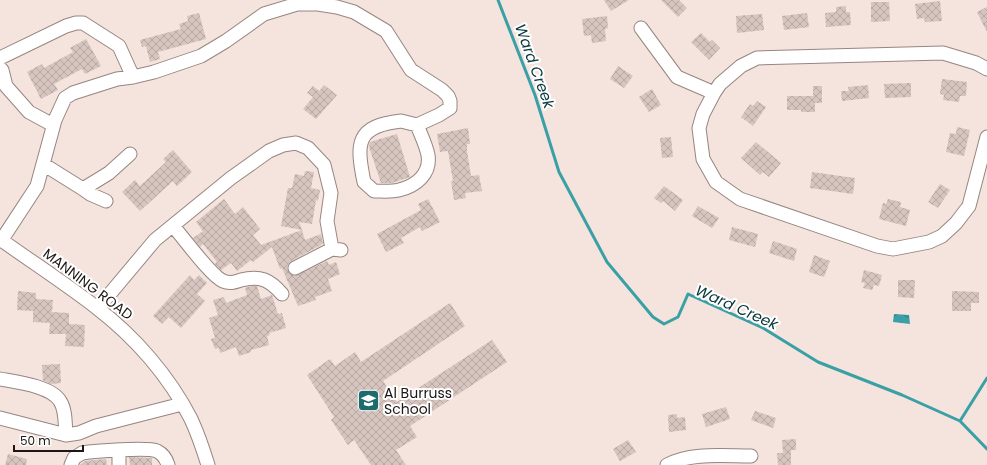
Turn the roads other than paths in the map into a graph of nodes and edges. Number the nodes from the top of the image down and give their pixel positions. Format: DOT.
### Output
graph roads {
  1 [pos="641,28"];
  2 [pos="0,58"];
  3 [pos="0,68"];
  4 [pos="987,69"];
  5 [pos="133,77"];
  6 [pos="714,93"];
  7 [pos="53,125"];
  8 [pos="417,125"];
  9 [pos="987,137"];
  10 [pos="130,154"];
  11 [pos="43,164"];
  12 [pos="83,189"];
  13 [pos="106,201"];
  14 [pos="173,226"];
  15 [pos="1,240"];
  16 [pos="295,268"];
  17 [pos="282,294"];
  18 [pos="98,308"];
  19 [pos="0,379"];
  20 [pos="182,404"];
  21 [pos="0,418"];
  22 [pos="66,434"];
  23 [pos="119,451"];
  24 [pos="751,456"];
  25 [pos="71,465"];
  26 [pos="119,465"];
  27 [pos="168,465"];
  28 [pos="208,465"];
  29 [pos="667,465"];
  1 -- 6 [label="street"];
  2 -- 5 [label="street"];
  3 -- 7 [label="street"];
  4 -- 6 [label="street"];
  5 -- 7 [label="street"];
  5 -- 8 [label="street"];
  6 -- 9 [label="street"];
  7 -- 11 [label="street"];
  8 -- 8 [label="street"];
  10 -- 12 [label="street"];
  11 -- 12 [label="street"];
  11 -- 15 [label="street"];
  12 -- 13 [label="street"];
  14 -- 16 [label="street"];
  14 -- 17 [label="street"];
  14 -- 18 [label="street"];
  15 -- 18 [label="street, MANNING ROAD"];
  18 -- 20 [label="street, MANNING ROAD"];
  19 -- 22 [label="street"];
  20 -- 22 [label="street"];
  20 -- 28 [label="street, MANNING ROAD"];
  21 -- 22 [label="street"];
  23 -- 25 [label="street"];
  23 -- 26 [label="street"];
  23 -- 27 [label="street"];
  24 -- 29 [label="street"];
}
